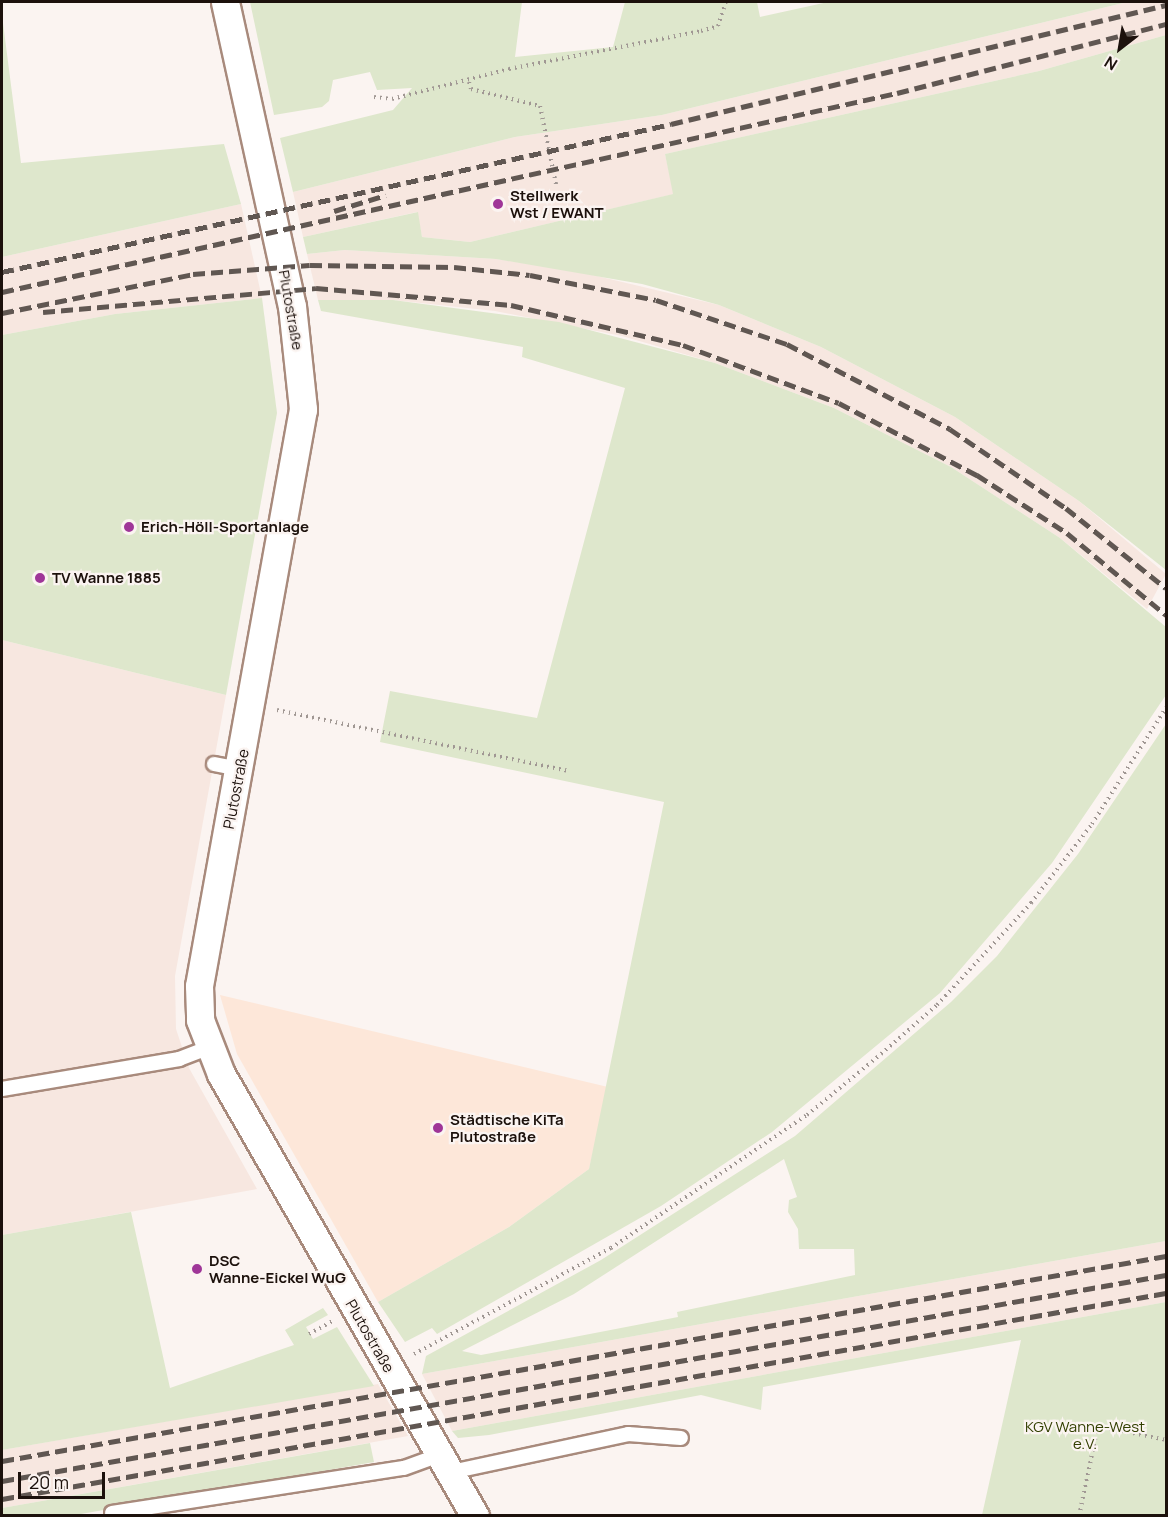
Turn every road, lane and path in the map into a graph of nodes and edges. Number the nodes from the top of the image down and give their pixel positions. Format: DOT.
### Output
graph roads {
  1 [pos="225,2"];
  2 [pos="726,2"];
  3 [pos="469,82"];
  4 [pos="374,98"];
  5 [pos="556,184"];
  6 [pos="252,705"];
  7 [pos="1167,708"];
  8 [pos="214,764"];
  9 [pos="240,769"];
  10 [pos="569,771"];
  11 [pos="207,1048"];
  12 [pos="2,1089"];
  13 [pos="333,1320"];
  14 [pos="309,1334"];
  15 [pos="389,1367"];
  16 [pos="681,1438"];
  17 [pos="1167,1440"];
  18 [pos="446,1464"];
  19 [pos="112,1513"];
  20 [pos="475,1515"];
  21 [pos="1079,1515"];
  1 -- 6 [label="street, Plutostraße"];
  2 -- 3 [label="path"];
  3 -- 4 [label="path"];
  3 -- 5 [label="path"];
  6 -- 9 [label="street, Plutostraße"];
  6 -- 10 [label="path"];
  7 -- 15 [label="path"];
  8 -- 9 [label="lane"];
  9 -- 11 [label="street, Plutostraße"];
  11 -- 12 [label="lane"];
  11 -- 15 [label="street, Plutostraße"];
  13 -- 14 [label="path"];
  15 -- 18 [label="street, Plutostraße"];
  16 -- 18 [label="lane"];
  17 -- 21 [label="path"];
  18 -- 19 [label="lane"];
  18 -- 20 [label="street, Plutostraße"];
}
